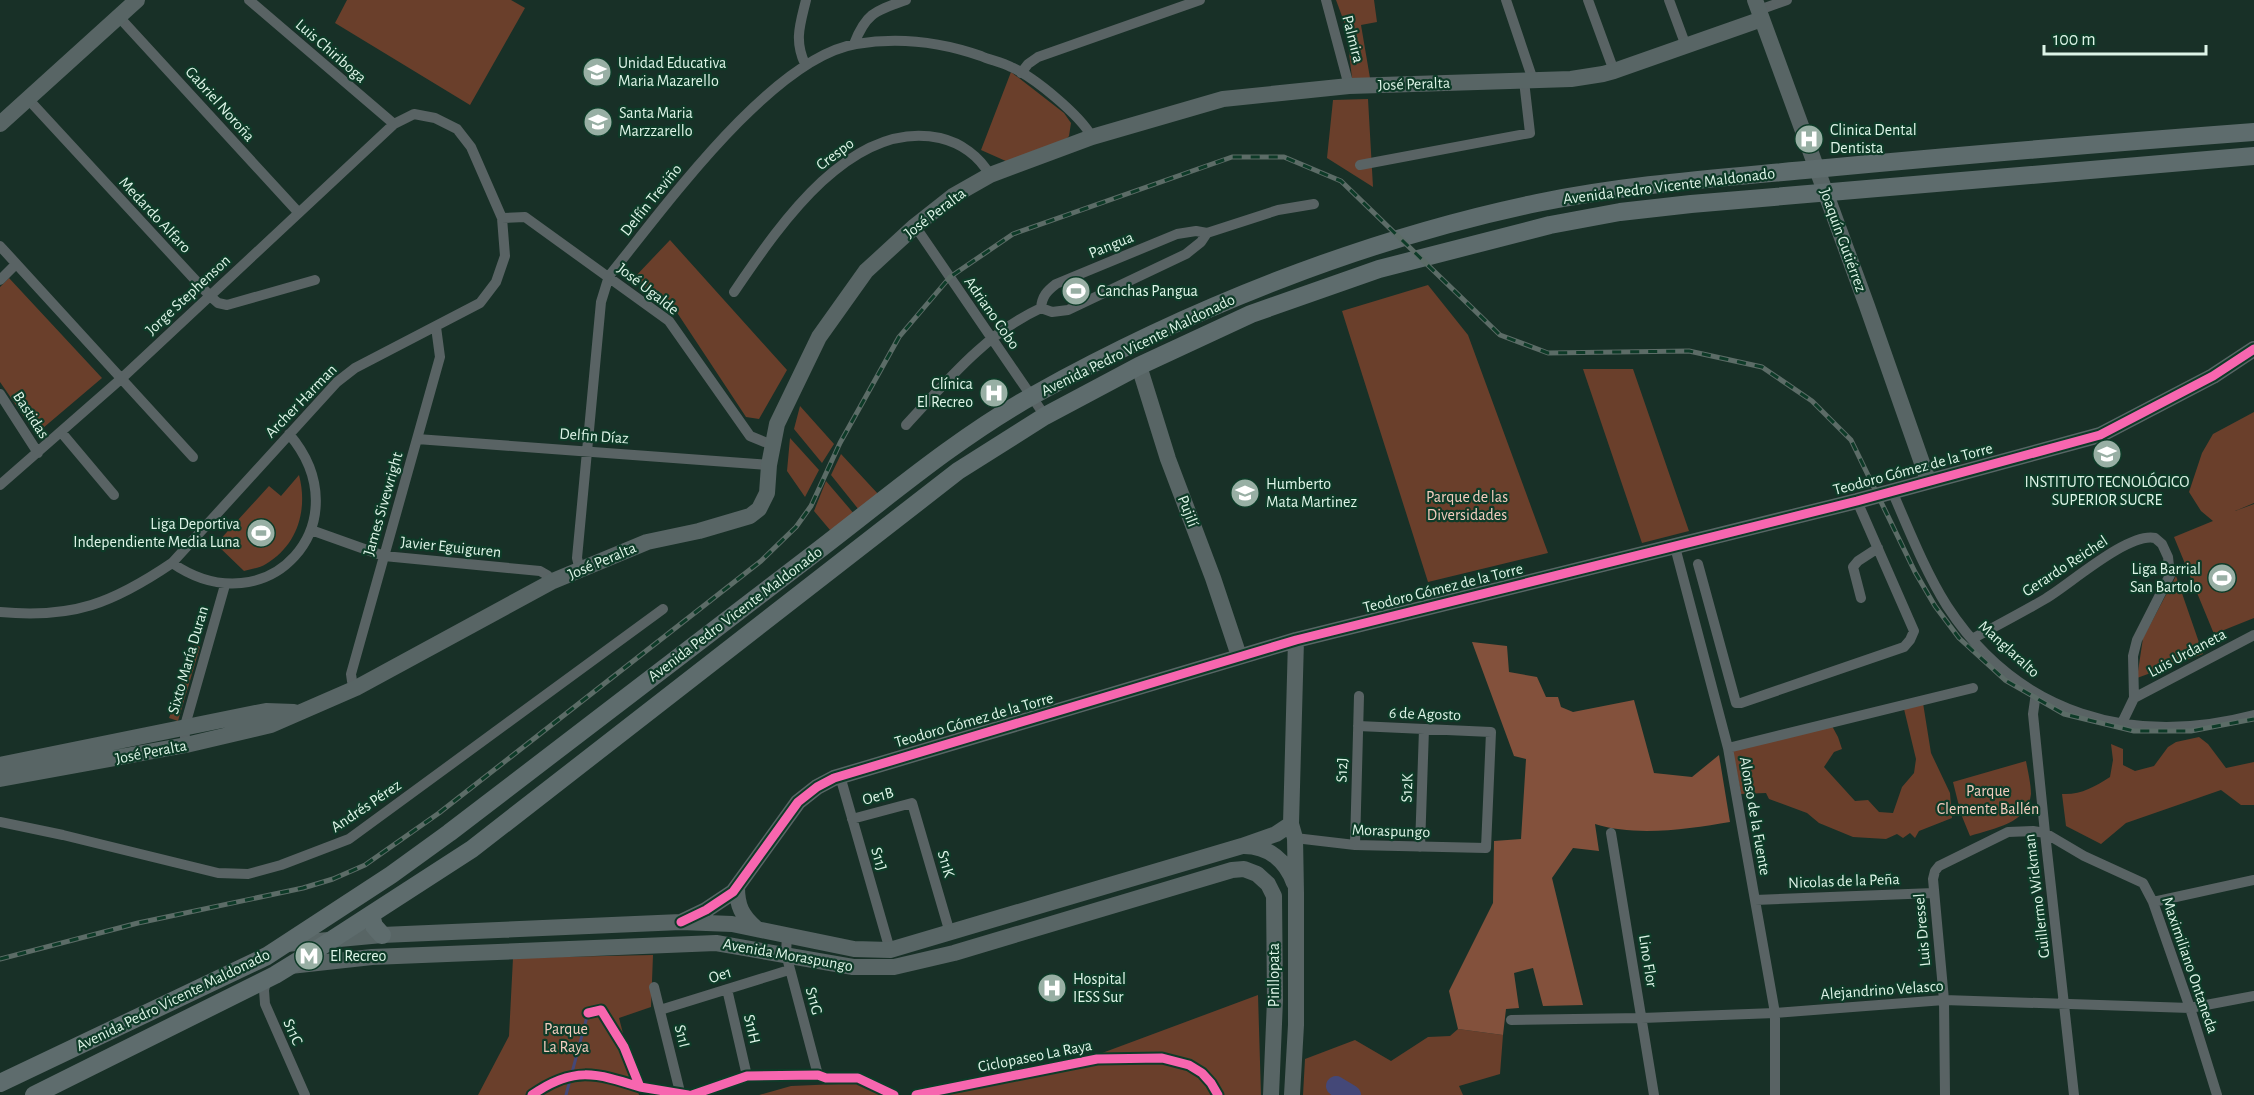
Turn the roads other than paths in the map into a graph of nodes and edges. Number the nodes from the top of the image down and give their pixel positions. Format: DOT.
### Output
graph roads {
  1 [pos="137,0"];
  2 [pos="249,0"];
  3 [pos="806,0"];
  4 [pos="906,0"];
  5 [pos="1200,0"];
  6 [pos="1326,0"];
  7 [pos="1506,0"];
  8 [pos="1588,0"];
  9 [pos="1670,0"];
  10 [pos="1787,0"];
  11 [pos="1181,3"];
  12 [pos="1759,10"];
  13 [pos="119,17"];
  14 [pos="854,44"];
  15 [pos="1686,46"];
  16 [pos="805,64"];
  17 [pos="1614,71"];
  18 [pos="1021,72"];
  19 [pos="1528,81"];
  20 [pos="1349,87"];
  21 [pos="28,99"];
  22 [pos="1,121"];
  23 [pos="394,124"];
  24 [pos="2254,132"];
  25 [pos="1092,137"];
  26 [pos="2254,156"];
  27 [pos="1360,165"];
  28 [pos="1818,169"];
  29 [pos="990,175"];
  30 [pos="1826,192"];
  31 [pos="1314,204"];
  32 [pos="298,212"];
  33 [pos="502,218"];
  34 [pos="915,226"];
  35 [pos="1207,233"];
  36 [pos="0,246"];
  37 [pos="16,264"];
  38 [pos="609,276"];
  39 [pos="0,280"];
  40 [pos="315,280"];
  41 [pos="734,292"];
  42 [pos="210,297"];
  43 [pos="1041,308"];
  44 [pos="436,327"];
  45 [pos="991,338"];
  46 [pos="2254,349"];
  47 [pos="1139,366"];
  48 [pos="122,378"];
  49 [pos="0,394"];
  50 [pos="1032,396"];
  51 [pos="1045,416"];
  52 [pos="906,425"];
  53 [pos="61,432"];
  54 [pos="289,434"];
  55 [pos="417,439"];
  56 [pos="772,445"];
  57 [pos="586,450"];
  58 [pos="38,453"];
  59 [pos="193,457"];
  60 [pos="769,465"];
  61 [pos="1928,480"];
  62 [pos="0,485"];
  63 [pos="1893,491"];
  64 [pos="114,495"];
  65 [pos="1857,501"];
  66 [pos="310,530"];
  67 [pos="1675,547"];
  68 [pos="1878,548"];
  69 [pos="384,556"];
  70 [pos="172,563"];
  71 [pos="1698,564"];
  72 [pos="580,570"];
  73 [pos="553,581"];
  74 [pos="225,585"];
  75 [pos="1861,598"];
  76 [pos="663,609"];
  77 [pos="0,612"];
  78 [pos="2254,634"];
  79 [pos="1972,639"];
  80 [pos="1296,640"];
  81 [pos="1239,656"];
  82 [pos="356,688"];
  83 [pos="1973,688"];
  84 [pos="2036,693"];
  85 [pos="1359,696"];
  86 [pos="2134,698"];
  87 [pos="2254,715"];
  88 [pos="2121,725"];
  89 [pos="1358,726"];
  90 [pos="1424,729"];
  91 [pos="185,737"];
  92 [pos="1728,748"];
  93 [pos="0,765"];
  94 [pos="840,776"];
  95 [pos="0,779"];
  96 [pos="912,802"];
  97 [pos="852,819"];
  98 [pos="0,822"];
  99 [pos="1293,831"];
  100 [pos="1611,833"];
  101 [pos="2045,833"];
  102 [pos="1355,845"];
  103 [pos="1242,846"];
  104 [pos="1420,847"];
  105 [pos="1486,848"];
  106 [pos="1278,858"];
  107 [pos="2254,880"];
  108 [pos="1269,884"];
  109 [pos="735,890"];
  110 [pos="1296,893"];
  111 [pos="1934,893"];
  112 [pos="1755,900"];
  113 [pos="2153,902"];
  114 [pos="371,915"];
  115 [pos="681,922"];
  116 [pos="704,922"];
  117 [pos="756,928"];
  118 [pos="950,933"];
  119 [pos="382,935"];
  120 [pos="787,935"];
  121 [pos="335,938"];
  122 [pos="286,944"];
  123 [pos="890,950"];
  124 [pos="788,962"];
  125 [pos="289,966"];
  126 [pos="267,978"];
  127 [pos="654,987"];
  128 [pos="727,989"];
  129 [pos="2254,996"];
  130 [pos="1944,999"];
  131 [pos="2065,1005"];
  132 [pos="2190,1008"];
  133 [pos="660,1010"];
  134 [pos="1775,1013"];
  135 [pos="1642,1018"];
  136 [pos="1511,1020"];
  137 [pos="818,1075"];
  138 [pos="747,1076"];
  139 [pos="0,1083"];
  140 [pos="680,1092"];
  141 [pos="1270,1093"];
  142 [pos="34,1095"];
  143 [pos="305,1095"];
  144 [pos="1292,1095"];
  145 [pos="1654,1095"];
  146 [pos="1775,1095"];
  147 [pos="1946,1095"];
  148 [pos="2074,1095"];
  149 [pos="2217,1095"];
  1 -- 13 [label="street"];
  2 -- 23 [label="street, Luis Chiriboga"];
  3 -- 16 [label="street"];
  4 -- 14 [label="street"];
  5 -- 11 [label="street"];
  6 -- 20 [label="street, Palmira"];
  7 -- 19 [label="street"];
  8 -- 17 [label="street"];
  9 -- 15 [label="street"];
  10 -- 12 [label="street, José Peralta"];
  11 -- 18 [label="street"];
  12 -- 15 [label="street, José Peralta"];
  12 -- 28 [label="street, Joaquín Gutiérrez"];
  13 -- 21 [label="street"];
  13 -- 32 [label="street, Gabriel Noroña"];
  14 -- 16 [label="street, Delfín Treviño"];
  14 -- 18 [label="street, Delfín Treviño"];
  15 -- 17 [label="street, José Peralta"];
  16 -- 38 [label="street, Delfín Treviño"];
  17 -- 19 [label="street, José Peralta"];
  18 -- 25 [label="street, Delfín Treviño"];
  19 -- 20 [label="street, José Peralta"];
  19 -- 27 [label="street"];
  20 -- 25 [label="street, José Peralta"];
  21 -- 22 [label="street"];
  21 -- 42 [label="street, Medardo Alfaro"];
  23 -- 32 [label="street, Jorge Stephenson"];
  23 -- 33 [label="street, Archer Harman"];
  24 -- 28 [label="main road, Avenida Pedro Vicente Maldonado"];
  25 -- 29 [label="street, José Peralta"];
  26 -- 30 [label="main road, Avenida Pedro Vicente Maldonado"];
  28 -- 30 [label="street, Joaquín Gutiérrez"];
  28 -- 50 [label="main road, Avenida Pedro Vicente Maldonado"];
  29 -- 34 [label="street, José Peralta"];
  29 -- 41 [label="street, Crespo"];
  30 -- 47 [label="main road, Avenida Pedro Vicente Maldonado"];
  30 -- 61 [label="street, Joaquín Gutiérrez"];
  31 -- 35 [label="street, Pangua"];
  32 -- 42 [label="street, Jorge Stephenson"];
  33 -- 38 [label="street, José Ugalde"];
  33 -- 44 [label="street, Archer Harman"];
  34 -- 45 [label="street, Adriano Cobo"];
  34 -- 56 [label="street, José Peralta"];
  35 -- 43 [label="street, Pangua"];
  35 -- 43 [label="street, Pangua"];
  36 -- 37 [label="street"];
  37 -- 39 [label="street"];
  37 -- 48 [label="street"];
  38 -- 56 [label="street, José Ugalde"];
  38 -- 57 [label="street, Delfín Treviño"];
  40 -- 42 [label="street"];
  42 -- 48 [label="street, Jorge Stephenson"];
  43 -- 45 [label="street, Pangua"];
  44 -- 54 [label="street, Archer Harman"];
  44 -- 55 [label="street, James Sivewright"];
  45 -- 50 [label="street, Adriano Cobo"];
  45 -- 52 [label="street, Pangua"];
  46 -- 61 [label="street, Teodoro Gómez de la Torre"];
  47 -- 51 [label="main road, Avenida Pedro Vicente Maldonado"];
  47 -- 81 [label="street, Pujilí"];
  48 -- 53 [label="street, Jorge Stephenson"];
  48 -- 59 [label="street"];
  49 -- 58 [label="street, Bastidas"];
  50 -- 51 [label="street, Adriano Cobo"];
  50 -- 122 [label="main road, Avenida Pedro Vicente Maldonado"];
  51 -- 114 [label="main road, Avenida Pedro Vicente Maldonado"];
  53 -- 58 [label="street, Jorge Stephenson"];
  53 -- 64 [label="street"];
  54 -- 66 [label="street"];
  54 -- 70 [label="street, Archer Harman"];
  55 -- 57 [label="street, Delfin Díaz"];
  55 -- 69 [label="street, James Sivewright"];
  56 -- 60 [label="street, José Peralta"];
  57 -- 60 [label="street, Delfin Díaz"];
  57 -- 72 [label="street, Delfín Treviño"];
  58 -- 62 [label="street, Jorge Stephenson"];
  60 -- 72 [label="street, José Peralta"];
  61 -- 63 [label="street, Teodoro Gómez de la Torre"];
  63 -- 65 [label="street, Teodoro Gómez de la Torre"];
  63 -- 79 [label="street, Manglaralto"];
  65 -- 67 [label="street, Teodoro Gómez de la Torre"];
  65 -- 68 [label="street"];
  66 -- 69 [label="street, Javier Eguiguren"];
  66 -- 74 [label="street"];
  67 -- 80 [label="street, Teodoro Gómez de la Torre"];
  67 -- 92 [label="street, Alonso de la Fuente"];
  68 -- 71 [label="street"];
  68 -- 75 [label="street"];
  69 -- 73 [label="street, Javier Eguiguren"];
  69 -- 82 [label="street, James Sivewright"];
  70 -- 74 [label="street"];
  70 -- 77 [label="street, Archer Harman"];
  72 -- 73 [label="street, José Peralta"];
  73 -- 82 [label="street, José Peralta"];
  74 -- 91 [label="street, Sixto María Duran"];
  76 -- 98 [label="street, Andrés Pérez"];
  78 -- 86 [label="street, Luis Urdaneta"];
  79 -- 84 [label="street, Manglaralto"];
  79 -- 86 [label="street, Gerardo Reichel"];
  80 -- 81 [label="street, Teodoro Gómez de la Torre"];
  80 -- 99 [label="street, Pinllopata"];
  81 -- 94 [label="street, Teodoro Gómez de la Torre"];
  82 -- 91 [label="street, José Peralta"];
  83 -- 92 [label="street"];
  84 -- 88 [label="street, Manglaralto"];
  84 -- 101 [label="street, Guillermo Wickman"];
  85 -- 89 [label="street, S12J"];
  86 -- 88 [label="street, Gerardo Reichel"];
  87 -- 88 [label="street, Manglaralto"];
  89 -- 90 [label="street, 6 de Agosto"];
  89 -- 102 [label="street, S12J"];
  90 -- 104 [label="street, S12K"];
  90 -- 105 [label="street, 6 de Agosto"];
  91 -- 93 [label="street, José Peralta"];
  91 -- 95 [label="street, José Peralta"];
  92 -- 112 [label="street, Alonso de la Fuente"];
  94 -- 97 [label="street, S11J"];
  94 -- 109 [label="street, Teodoro Gómez de la Torre"];
  96 -- 97 [label="street, Oe1B"];
  96 -- 118 [label="street, S11K"];
  97 -- 123 [label="street, S11J"];
  99 -- 102 [label="street, Moraspungo"];
  99 -- 103 [label="street, Avenida Moraspungo"];
  99 -- 106 [label="street, Pinllopata"];
  99 -- 110 [label="street, Pinllopata"];
  100 -- 135 [label="street, Lino Flor"];
  101 -- 111 [label="street, Luis Dressel"];
  101 -- 113 [label="street, Maximiliano Ontaneda"];
  101 -- 131 [label="street, Guillermo Wickman"];
  102 -- 104 [label="street, Moraspungo"];
  103 -- 106 [label="street"];
  103 -- 118 [label="street, Avenida Moraspungo"];
  104 -- 105 [label="street, Moraspungo"];
  106 -- 108 [label="street, Pinllopata"];
  106 -- 110 [label="street, Pinllopata"];
  107 -- 113 [label="street"];
  108 -- 124 [label="street, Avenida Moraspungo"];
  108 -- 141 [label="street, Pinllopata"];
  109 -- 115 [label="street, Teodoro Gómez de la Torre"];
  109 -- 116 [label="street, Teodoro Gómez de la Torre"];
  109 -- 117 [label="street"];
  110 -- 144 [label="street, Pinllopata"];
  111 -- 112 [label="street, Nicolas de la Peña"];
  111 -- 130 [label="street, Luis Dressel"];
  112 -- 134 [label="street, Alonso de la Fuente"];
  113 -- 132 [label="street, Maximiliano Ontaneda"];
  114 -- 119 [label="main road"];
  114 -- 121 [label="main road, Avenida Pedro Vicente Maldonado"];
  115 -- 116 [label="street, Avenida Moraspungo"];
  115 -- 119 [label="street, Avenida Moraspungo"];
  116 -- 117 [label="street, Avenida Moraspungo"];
  117 -- 120 [label="street, Avenida Moraspungo"];
  118 -- 123 [label="street, Avenida Moraspungo"];
  119 -- 121 [label="street, Avenida Moraspungo"];
  120 -- 123 [label="street, Avenida Moraspungo"];
  120 -- 124 [label="street, S11G"];
  121 -- 122 [label="street, Avenida Moraspungo"];
  121 -- 125 [label="main road, Avenida Pedro Vicente Maldonado"];
  122 -- 139 [label="main road, Avenida Pedro Vicente Maldonado"];
  124 -- 125 [label="street, Avenida Moraspungo"];
  124 -- 128 [label="street, Oe1"];
  124 -- 137 [label="street, S11G"];
  125 -- 126 [label="main road, Avenida Pedro Vicente Maldonado"];
  126 -- 142 [label="main road, Avenida Pedro Vicente Maldonado"];
  126 -- 143 [label="street, S11C"];
  127 -- 133 [label="street, S11I"];
  128 -- 133 [label="street, Oe1"];
  128 -- 138 [label="street, S11H"];
  129 -- 132 [label="street, Alejandrino Velasco"];
  130 -- 131 [label="street, Alejandrino Velasco"];
  130 -- 134 [label="street, Alejandrino Velasco"];
  130 -- 147 [label="street, Luis Dressel"];
  131 -- 132 [label="street, Alejandrino Velasco"];
  131 -- 148 [label="street, Guillermo Wickman"];
  132 -- 149 [label="street, Maximiliano Ontaneda"];
  133 -- 140 [label="street, S11I"];
  134 -- 135 [label="street, Alejandrino Velasco"];
  134 -- 146 [label="street, Alonso de la Fuente"];
  135 -- 136 [label="street, Alejandrino Velasco"];
  135 -- 145 [label="street, Lino Flor"];
}
